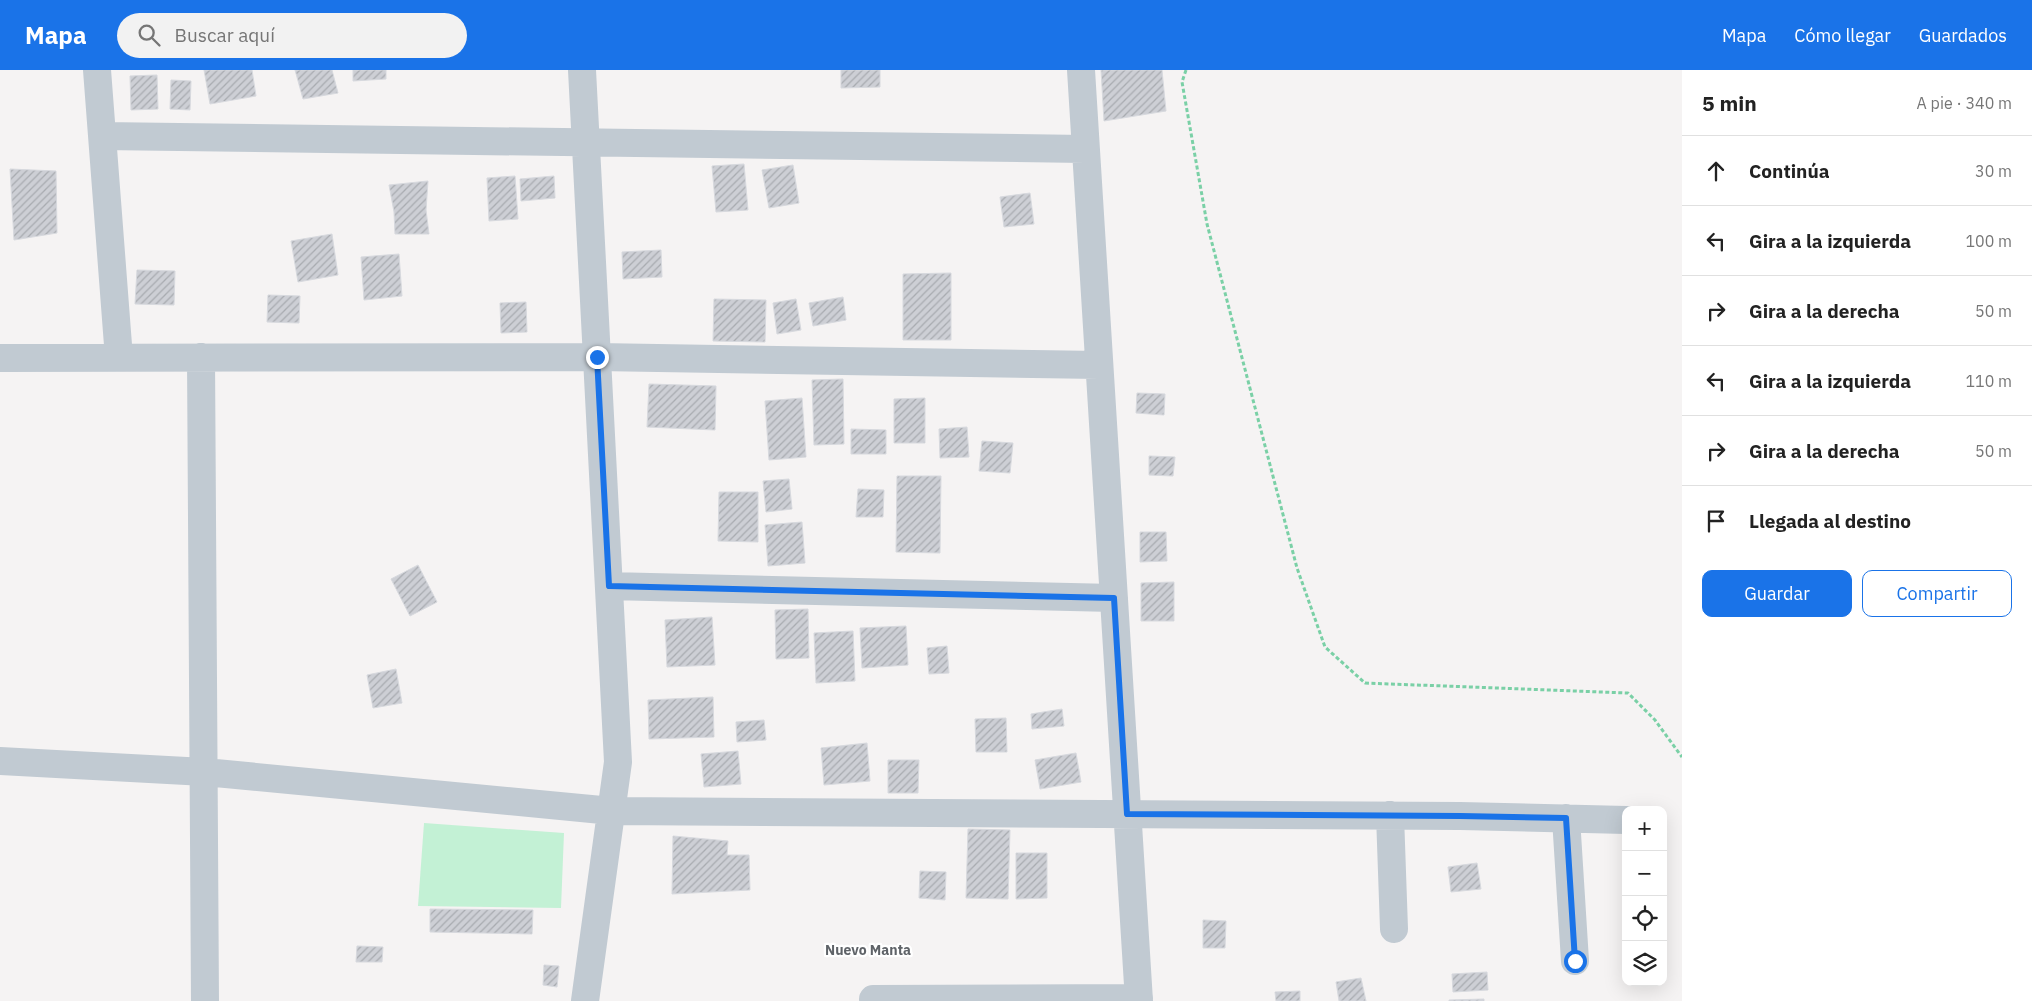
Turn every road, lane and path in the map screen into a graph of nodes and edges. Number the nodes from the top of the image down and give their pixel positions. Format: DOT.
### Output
graph roads {
  1 [pos="97,70"];
  2 [pos="582,70"];
  3 [pos="1081,70"];
  4 [pos="1186,70"];
  5 [pos="102,136"];
  6 [pos="586,143"];
  7 [pos="1085,149"];
  8 [pos="201,357"];
  9 [pos="597,357"];
  10 [pos="0,358"];
  11 [pos="120,358"];
  12 [pos="1099,365"];
  13 [pos="609,586"];
  14 [pos="1114,598"];
  15 [pos="1682,757"];
  16 [pos="0,761"];
  17 [pos="205,772"];
  18 [pos="612,811"];
  19 [pos="1127,814"];
  20 [pos="1390,815"];
  21 [pos="1566,818"];
  22 [pos="1622,820"];
  23 [pos="1394,929"];
  24 [pos="1575,961"];
  25 [pos="873,999"];
  26 [pos="1139,1000"];
  27 [pos="205,1001"];
  28 [pos="585,1001"];
  1 -- 5 [label="street"];
  2 -- 6 [label="street"];
  3 -- 7 [label="street"];
  4 -- 15 [label="path"];
  5 -- 6 [label="street"];
  5 -- 11 [label="street"];
  6 -- 7 [label="street"];
  6 -- 9 [label="street"];
  7 -- 12 [label="street"];
  8 -- 9 [label="street"];
  8 -- 11 [label="street"];
  8 -- 17 [label="street"];
  9 -- 12 [label="street"];
  9 -- 13 [label="street"];
  10 -- 11 [label="street"];
  12 -- 14 [label="street"];
  13 -- 14 [label="street"];
  13 -- 18 [label="street"];
  14 -- 19 [label="street"];
  16 -- 17 [label="street"];
  17 -- 18 [label="street"];
  17 -- 27 [label="street"];
  18 -- 19 [label="street"];
  18 -- 28 [label="street"];
  19 -- 20 [label="street"];
  19 -- 26 [label="street"];
  20 -- 21 [label="street"];
  20 -- 23 [label="street"];
  21 -- 22 [label="street"];
  21 -- 24 [label="street"];
  25 -- 26 [label="street"];
}
